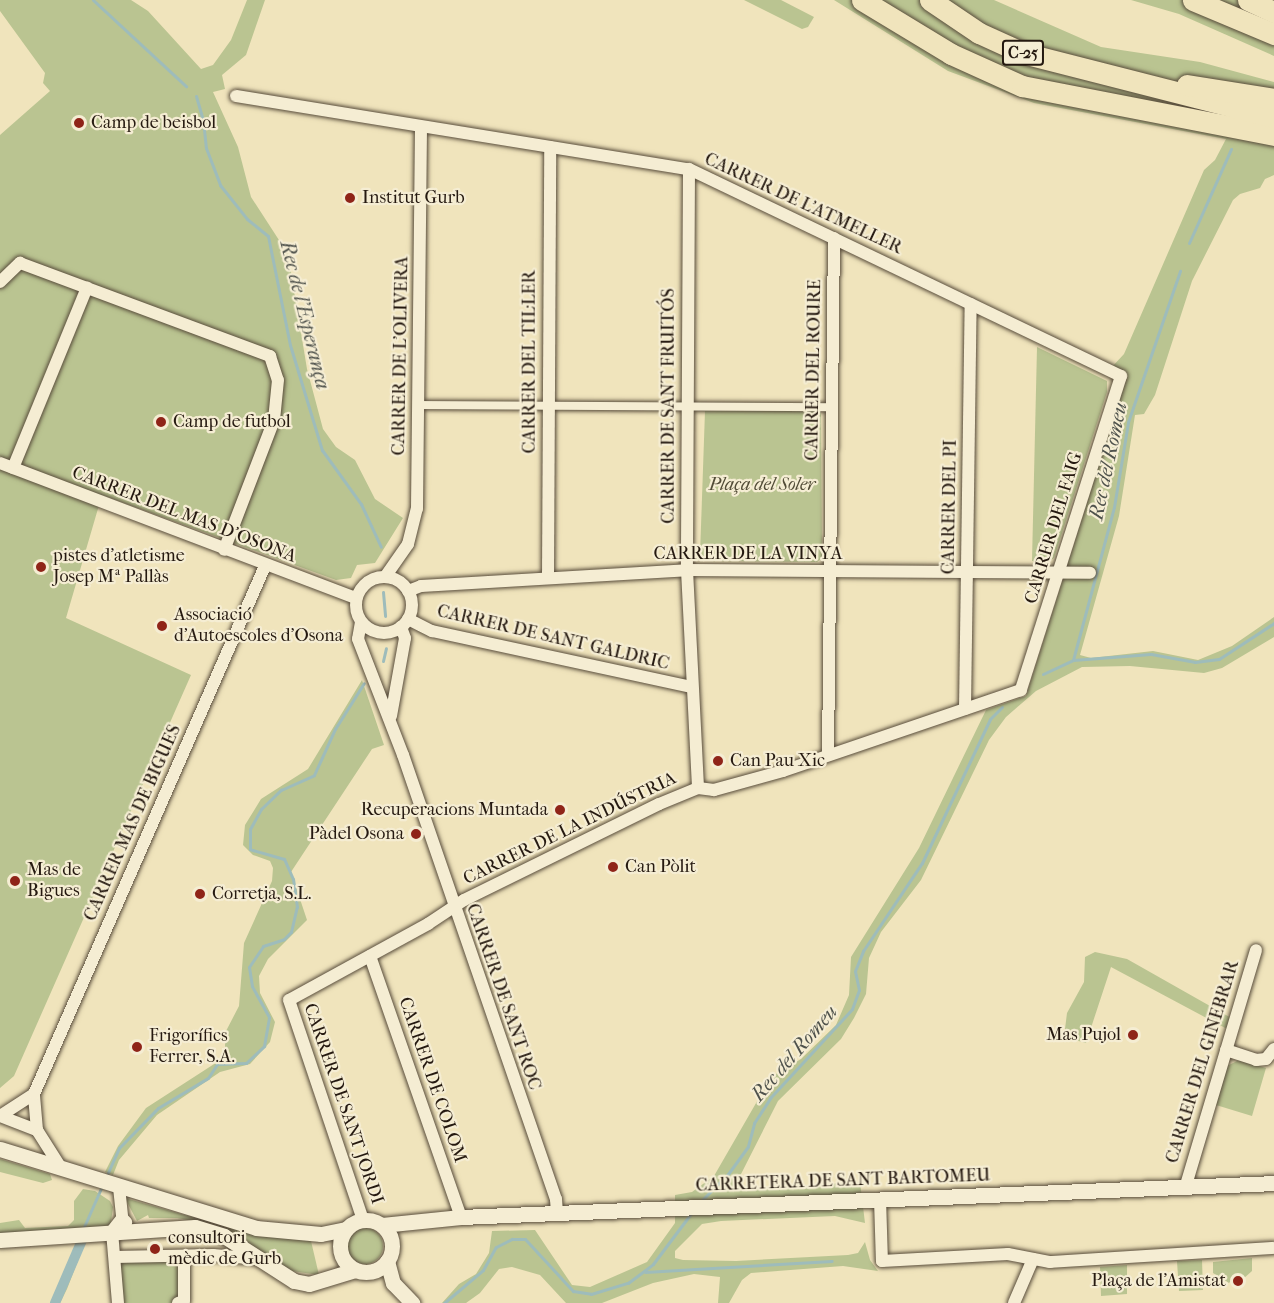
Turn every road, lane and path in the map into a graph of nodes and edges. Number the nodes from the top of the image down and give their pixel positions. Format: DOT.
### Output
graph roads {
  1 [pos="862,0"];
  2 [pos="930,0"];
  3 [pos="1194,0"];
  4 [pos="1248,0"];
  5 [pos="1274,12"];
  6 [pos="1274,34"];
  7 [pos="1144,83"];
  8 [pos="236,96"];
  9 [pos="1274,99"];
  10 [pos="1274,117"];
  11 [pos="421,128"];
  12 [pos="1274,135"];
  13 [pos="550,147"];
  14 [pos="689,169"];
  15 [pos="834,238"];
  16 [pos="0,282"];
  17 [pos="87,288"];
  18 [pos="971,304"];
  19 [pos="1121,376"];
  20 [pos="418,405"];
  21 [pos="548,406"];
  22 [pos="687,407"];
  23 [pos="830,407"];
  24 [pos="0,463"];
  25 [pos="13,468"];
  26 [pos="224,550"];
  27 [pos="265,566"];
  28 [pos="687,570"];
  29 [pos="830,571"];
  30 [pos="1059,571"];
  31 [pos="967,572"];
  32 [pos="1090,573"];
  33 [pos="385,577"];
  34 [pos="548,578"];
  35 [pos="408,591"];
  36 [pos="356,598"];
  37 [pos="361,622"];
  38 [pos="404,623"];
  39 [pos="692,687"];
  40 [pos="1021,690"];
  41 [pos="964,710"];
  42 [pos="391,723"];
  43 [pos="828,755"];
  44 [pos="698,788"];
  45 [pos="454,909"];
  46 [pos="1256,950"];
  47 [pos="370,956"];
  48 [pos="289,1000"];
  49 [pos="1274,1049"];
  50 [pos="1226,1050"];
  51 [pos="34,1094"];
  52 [pos="0,1116"];
  53 [pos="37,1130"];
  54 [pos="0,1149"];
  55 [pos="61,1168"];
  56 [pos="1274,1183"];
  57 [pos="1186,1185"];
  58 [pos="115,1186"];
  59 [pos="880,1198"];
  60 [pos="557,1213"];
  61 [pos="461,1217"];
  62 [pos="122,1218"];
  63 [pos="363,1220"];
  64 [pos="414,1224"];
  65 [pos="382,1225"];
  66 [pos="346,1229"];
  67 [pos="134,1230"];
  68 [pos="112,1231"];
  69 [pos="321,1234"];
  70 [pos="0,1240"];
  71 [pos="392,1245"];
  72 [pos="1274,1248"];
  73 [pos="340,1251"];
  74 [pos="184,1256"];
  75 [pos="115,1257"];
  76 [pos="260,1259"];
  77 [pos="1033,1259"];
  78 [pos="387,1261"];
  79 [pos="361,1271"];
  80 [pos="329,1278"];
  81 [pos="399,1291"];
  82 [pos="118,1303"];
  83 [pos="178,1303"];
  84 [pos="412,1303"];
  85 [pos="1014,1303"];
  1 -- 12 [label="highway"];
  2 -- 7 [label="highway, C-25"];
  3 -- 6 [label="highway"];
  4 -- 5 [label="highway"];
  7 -- 9 [label="highway, C-25"];
  7 -- 10 [label="highway"];
  8 -- 11 [label="street, CARRER DE L'ATMELLER"];
  11 -- 13 [label="street, CARRER DE L'ATMELLER"];
  11 -- 20 [label="street, CARRER DE L'OLIVERA"];
  13 -- 14 [label="street, CARRER DE L'ATMELLER"];
  13 -- 21 [label="street, CARRER DEL TIL·LER"];
  14 -- 15 [label="street, CARRER DE L'ATMELLER"];
  14 -- 22 [label="street, CARRER DE SANT FRUITÓS"];
  15 -- 18 [label="street, CARRER DE L'ATMELLER"];
  15 -- 23 [label="street, CARRER DEL ROURE"];
  16 -- 17 [label="street"];
  17 -- 25 [label="street"];
  17 -- 26 [label="street"];
  18 -- 19 [label="street, CARRER DE L'ATMELLER"];
  18 -- 31 [label="street, CARRER DEL PI"];
  19 -- 30 [label="street, CARRER DEL FAIG"];
  20 -- 21 [label="street"];
  20 -- 33 [label="street, CARRER DE L'OLIVERA"];
  21 -- 22 [label="street"];
  21 -- 34 [label="street, CARRER DEL TIL·LER"];
  22 -- 23 [label="street"];
  22 -- 28 [label="street, CARRER DE SANT FRUITÓS"];
  23 -- 29 [label="street, CARRER DEL ROURE"];
  24 -- 25 [label="street, CARRER DEL MAS D'OSONA"];
  25 -- 26 [label="street, CARRER DEL MAS D'OSONA"];
  26 -- 27 [label="street, CARRER DEL MAS D'OSONA"];
  27 -- 36 [label="street, CARRER DEL MAS D'OSONA"];
  27 -- 51 [label="street, CARRER MAS DE BIGUES"];
  28 -- 29 [label="street, CARRER DE LA VINYA"];
  28 -- 34 [label="street, CARRER DE LA VINYA"];
  28 -- 39 [label="street, CARRER DE SANT FRUITÓS"];
  29 -- 31 [label="street, CARRER DE LA VINYA"];
  29 -- 43 [label="street, CARRER DEL ROURE"];
  30 -- 31 [label="street, CARRER DE LA VINYA"];
  30 -- 32 [label="street, CARRER DE LA VINYA"];
  30 -- 40 [label="street, CARRER DEL FAIG"];
  31 -- 41 [label="street, CARRER DEL PI"];
  33 -- 35 [label="street"];
  33 -- 36 [label="street"];
  34 -- 35 [label="street, CARRER DE LA VINYA"];
  35 -- 38 [label="street"];
  36 -- 37 [label="street"];
  37 -- 38 [label="street"];
  37 -- 42 [label="street, CARRER DE SANT ROC"];
  38 -- 39 [label="street, CARRER DE SANT GALDRIC"];
  38 -- 42 [label="street, CARRER DE SANT ROC"];
  39 -- 44 [label="street, CARRER DE SANT FRUITÓS"];
  40 -- 41 [label="street, CARRER DE LA INDÚSTRIA"];
  41 -- 43 [label="street, CARRER DE LA INDÚSTRIA"];
  42 -- 45 [label="street, CARRER DE SANT ROC"];
  43 -- 44 [label="street, CARRER DE LA INDÚSTRIA"];
  44 -- 45 [label="street, CARRER DE LA INDÚSTRIA"];
  45 -- 47 [label="street, CARRER DE LA INDÚSTRIA"];
  45 -- 60 [label="street, CARRER DE SANT ROC"];
  46 -- 50 [label="street, CARRER DEL GINEBRAR"];
  47 -- 48 [label="street, CARRER DE LA INDÚSTRIA"];
  47 -- 61 [label="street, CARRER DE COLOM"];
  48 -- 63 [label="street, CARRER DE SANT JORDI"];
  49 -- 50 [label="street"];
  50 -- 57 [label="street, CARRER DEL GINEBRAR"];
  51 -- 52 [label="street"];
  51 -- 53 [label="street, CARRER MAS DE BIGUES"];
  52 -- 53 [label="street"];
  53 -- 55 [label="street, CARRER MAS DE BIGUES"];
  54 -- 55 [label="street"];
  55 -- 58 [label="street"];
  56 -- 57 [label="street, CARRETERA DE SANT BARTOMEU"];
  57 -- 59 [label="street, CARRETERA DE SANT BARTOMEU"];
  58 -- 62 [label="street"];
  58 -- 69 [label="street"];
  59 -- 60 [label="street, CARRETERA DE SANT BARTOMEU"];
  59 -- 77 [label="street"];
  60 -- 61 [label="street, CARRETERA DE SANT BARTOMEU"];
  61 -- 64 [label="street, CARRETERA DE SANT BARTOMEU"];
  62 -- 67 [label="street"];
  62 -- 68 [label="street"];
  63 -- 65 [label="street"];
  63 -- 66 [label="street"];
  64 -- 65 [label="street, CARRETERA DE SANT BARTOMEU"];
  64 -- 71 [label="street"];
  65 -- 71 [label="street"];
  66 -- 69 [label="street"];
  66 -- 73 [label="street"];
  67 -- 68 [label="street"];
  67 -- 76 [label="street"];
  68 -- 70 [label="street"];
  68 -- 75 [label="street"];
  69 -- 73 [label="street"];
  71 -- 78 [label="street"];
  72 -- 77 [label="street"];
  73 -- 79 [label="street"];
  73 -- 80 [label="street"];
  74 -- 75 [label="street"];
  74 -- 76 [label="street"];
  74 -- 83 [label="street"];
  75 -- 82 [label="street"];
  76 -- 80 [label="street"];
  77 -- 85 [label="street"];
  78 -- 79 [label="street"];
  78 -- 81 [label="street"];
  79 -- 80 [label="street"];
  79 -- 81 [label="street"];
  81 -- 84 [label="street"];
}
